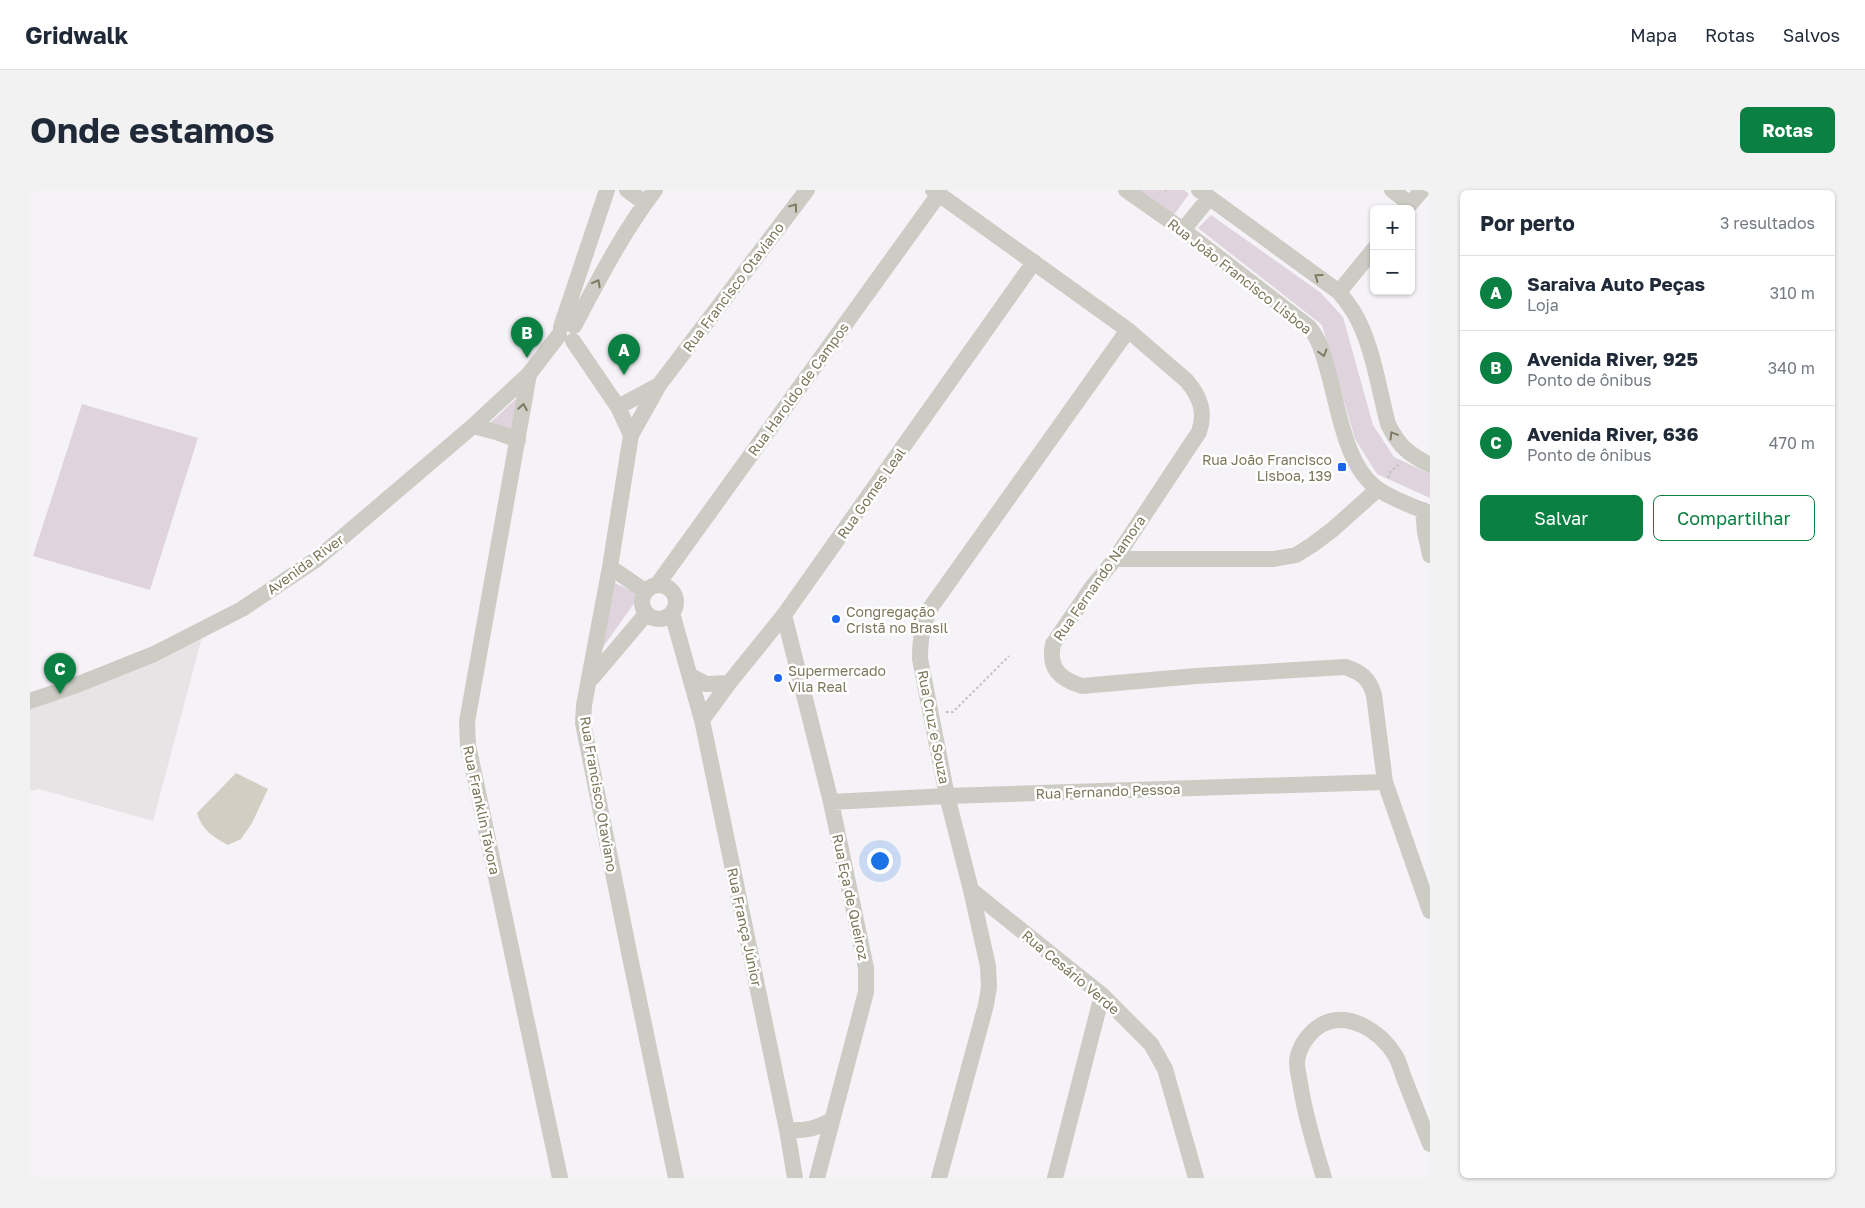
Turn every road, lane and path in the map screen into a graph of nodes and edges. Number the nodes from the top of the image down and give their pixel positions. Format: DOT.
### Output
graph roads {
  1 [pos="607,190"];
  2 [pos="627,190"];
  3 [pos="807,190"];
  4 [pos="1126,190"];
  5 [pos="1392,190"];
  6 [pos="1422,190"];
  7 [pos="936,192"];
  8 [pos="1204,194"];
  9 [pos="650,196"];
  10 [pos="1407,205"];
  11 [pos="1409,205"];
  12 [pos="1183,230"];
  13 [pos="1373,250"];
  14 [pos="1034,262"];
  15 [pos="1339,292"];
  16 [pos="1128,330"];
  17 [pos="567,334"];
  18 [pos="534,368"];
  19 [pos="659,384"];
  20 [pos="618,407"];
  21 [pos="474,426"];
  22 [pos="632,435"];
  23 [pos="518,440"];
  24 [pos="1410,454"];
  25 [pos="1430,465"];
  26 [pos="1378,489"];
  27 [pos="1426,512"];
  28 [pos="1430,555"];
  29 [pos="1115,559"];
  30 [pos="610,567"];
  31 [pos="651,588"];
  32 [pos="672,613"];
  33 [pos="646,614"];
  34 [pos="784,615"];
  35 [pos="1009,656"];
  36 [pos="691,676"];
  37 [pos="590,680"];
  38 [pos="729,683"];
  39 [pos="30,701"];
  40 [pos="931,713"];
  41 [pos="702,720"];
  42 [pos="1385,782"];
  43 [pos="947,796"];
  44 [pos="831,802"];
  45 [pos="971,890"];
  46 [pos="1430,911"];
  47 [pos="1102,995"];
  48 [pos="831,1120"];
  49 [pos="787,1130"];
  50 [pos="1430,1144"];
  51 [pos="560,1178"];
  52 [pos="676,1178"];
  53 [pos="795,1178"];
  54 [pos="817,1178"];
  55 [pos="939,1178"];
  56 [pos="1055,1178"];
  57 [pos="1196,1178"];
  58 [pos="1324,1178"];
  1 -- 17 [label="street"];
  2 -- 9 [label="street"];
  19 -- 3 [label="street, Rua Francisco Otaviano, one-way"];
  4 -- 12 [label="street, Rua João Francisco Lisboa"];
  5 -- 10 [label="street"];
  6 -- 11 [label="street"];
  7 -- 14 [label="street, Rua Fernando Namora"];
  7 -- 31 [label="street, Rua Haroldo de Campos"];
  8 -- 12 [label="street"];
  15 -- 8 [label="street, one-way"];
  17 -- 9 [label="street, one-way"];
  12 -- 26 [label="street, Rua João Francisco Lisboa, one-way"];
  13 -- 15 [label="street"];
  14 -- 16 [label="street, Rua Fernando Namora"];
  14 -- 34 [label="street, Rua Gomes Leal"];
  24 -- 15 [label="street, one-way"];
  16 -- 29 [label="street, Rua Fernando Namora"];
  16 -- 40 [label="street, Rua Cruz e Souza"];
  17 -- 18 [label="street, Avenida River"];
  17 -- 20 [label="street"];
  18 -- 21 [label="street, Avenida River"];
  23 -- 18 [label="street, Rua Franklin Távora, one-way"];
  19 -- 20 [label="street, Rua Francisco Otaviano"];
  19 -- 22 [label="street, Rua Francisco Otaviano"];
  20 -- 22 [label="street"];
  21 -- 23 [label="street"];
  21 -- 39 [label="street, Avenida River"];
  22 -- 30 [label="street, Rua Francisco Otaviano"];
  23 -- 51 [label="street, Rua Franklin Távora"];
  24 -- 25 [label="street"];
  24 -- 26 [label="path"];
  26 -- 27 [label="street, Rua João Francisco Lisboa"];
  26 -- 29 [label="street"];
  27 -- 28 [label="street"];
  29 -- 42 [label="street, Rua Fernando Namora"];
  30 -- 31 [label="street"];
  30 -- 37 [label="street, Rua Francisco Otaviano"];
  31 -- 32 [label="street"];
  31 -- 33 [label="street"];
  32 -- 33 [label="street"];
  32 -- 36 [label="street, Rua França Júnior"];
  33 -- 37 [label="street"];
  34 -- 38 [label="street, Rua Gomes Leal"];
  34 -- 44 [label="street, Rua Eça de Queiroz"];
  35 -- 40 [label="path"];
  36 -- 38 [label="street"];
  36 -- 41 [label="street, Rua França Júnior"];
  37 -- 52 [label="street, Rua Francisco Otaviano"];
  38 -- 41 [label="street, Rua Gomes Leal"];
  40 -- 43 [label="street, Rua Cruz e Souza"];
  41 -- 49 [label="street, Rua França Júnior"];
  42 -- 43 [label="street, Rua Fernando Pessoa"];
  42 -- 46 [label="street, Rua Fernando Namora"];
  43 -- 44 [label="street, Rua Fernando Pessoa"];
  43 -- 45 [label="street, Rua Cruz e Souza"];
  44 -- 48 [label="street, Rua Eça de Queiroz"];
  45 -- 47 [label="street, Rua Cesário Verde"];
  45 -- 55 [label="street, Rua Cruz e Souza"];
  47 -- 56 [label="street"];
  47 -- 57 [label="street, Rua Cesário Verde"];
  48 -- 49 [label="street"];
  48 -- 54 [label="street, Rua Eça de Queiroz"];
  49 -- 53 [label="street, Rua França Júnior"];
  50 -- 58 [label="street"];
}
